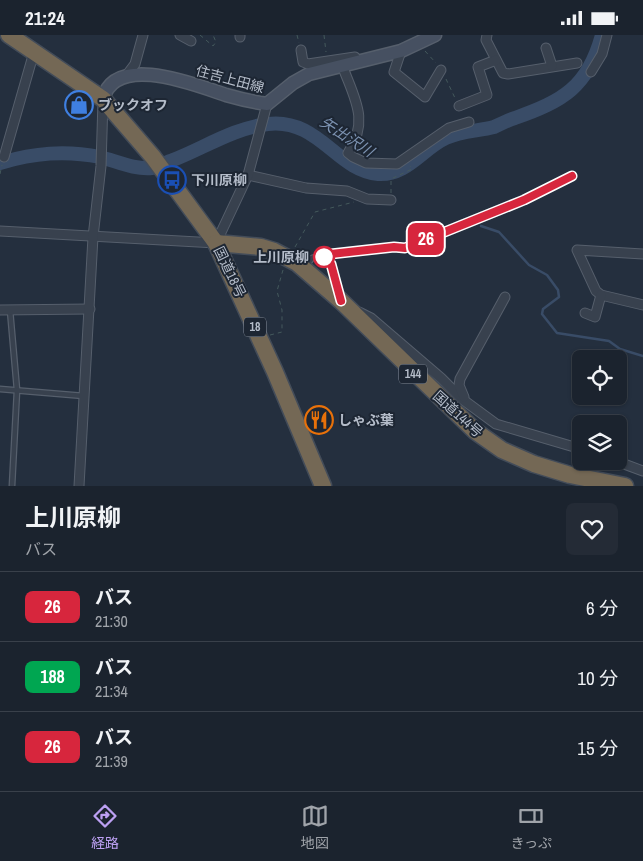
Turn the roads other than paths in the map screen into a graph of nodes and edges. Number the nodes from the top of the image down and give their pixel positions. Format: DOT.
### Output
graph roads {
  1 [pos="9,35"];
  2 [pos="142,35"];
  3 [pos="180,35"];
  4 [pos="435,35"];
  5 [pos="487,35"];
  6 [pos="606,35"];
  7 [pos="191,41"];
  8 [pos="546,48"];
  9 [pos="301,51"];
  10 [pos="401,51"];
  11 [pos="34,52"];
  12 [pos="496,60"];
  13 [pos="577,63"];
  14 [pos="334,65"];
  15 [pos="552,66"];
  16 [pos="441,70"];
  17 [pos="592,72"];
  18 [pos="126,77"];
  19 [pos="103,99"];
  20 [pos="267,104"];
  21 [pos="459,106"];
  22 [pos="469,122"];
  23 [pos="4,157"];
  24 [pos="248,175"];
  25 [pos="572,176"];
  26 [pos="391,200"];
  27 [pos="0,231"];
  28 [pos="93,237"];
  29 [pos="216,243"];
  30 [pos="643,254"];
  31 [pos="322,255"];
  32 [pos="304,268"];
  33 [pos="601,295"];
  34 [pos="504,297"];
  35 [pos="341,301"];
  36 [pos="643,305"];
  37 [pos="90,309"];
  38 [pos="0,310"];
  39 [pos="10,310"];
  40 [pos="585,313"];
  41 [pos="354,314"];
  42 [pos="0,389"];
  43 [pos="17,390"];
  44 [pos="86,396"];
  45 [pos="466,402"];
  46 [pos="572,446"];
  47 [pos="627,465"];
  48 [pos="643,471"];
  49 [pos="12,486"];
  50 [pos="79,486"];
  51 [pos="323,486"];
  52 [pos="625,486"];
  1 -- 11 [label="highway, 18"];
  2 -- 18 [label="street"];
  3 -- 7 [label="street"];
  4 -- 10 [label="main road, 住吉上田線"];
  5 -- 12 [label="street"];
  6 -- 17 [label="street"];
  8 -- 15 [label="street"];
  9 -- 14 [label="street"];
  10 -- 14 [label="main road, 住吉上田線"];
  10 -- 16 [label="street"];
  11 -- 19 [label="highway, 18"];
  11 -- 23 [label="street"];
  12 -- 15 [label="street"];
  12 -- 21 [label="street"];
  13 -- 15 [label="street"];
  14 -- 20 [label="main road, 住吉上田線"];
  14 -- 22 [label="street"];
  18 -- 19 [label="main road"];
  18 -- 20 [label="main road, 住吉上田線"];
  19 -- 28 [label="street"];
  19 -- 29 [label="highway, 国道18号 / 18"];
  20 -- 24 [label="street"];
  24 -- 26 [label="street"];
  24 -- 29 [label="street"];
  25 -- 31 [label="lane"];
  27 -- 28 [label="street"];
  28 -- 29 [label="street"];
  28 -- 37 [label="street"];
  29 -- 32 [label="highway, 国道144号 / 144"];
  29 -- 51 [label="highway, 国道18号 / 18"];
  30 -- 33 [label="street"];
  31 -- 32 [label="lane"];
  31 -- 35 [label="lane"];
  32 -- 35 [label="highway, 国道144号 / 144"];
  33 -- 36 [label="street"];
  33 -- 40 [label="street"];
  34 -- 45 [label="street"];
  35 -- 41 [label="highway, 国道144号 / 144"];
  37 -- 39 [label="street"];
  37 -- 44 [label="street"];
  38 -- 39 [label="street"];
  39 -- 43 [label="lane"];
  41 -- 45 [label="street"];
  41 -- 52 [label="highway, 国道144号 / 144"];
  42 -- 43 [label="lane"];
  43 -- 44 [label="lane"];
  43 -- 49 [label="lane"];
  44 -- 50 [label="street"];
  45 -- 46 [label="street"];
  47 -- 48 [label="street"];
}
